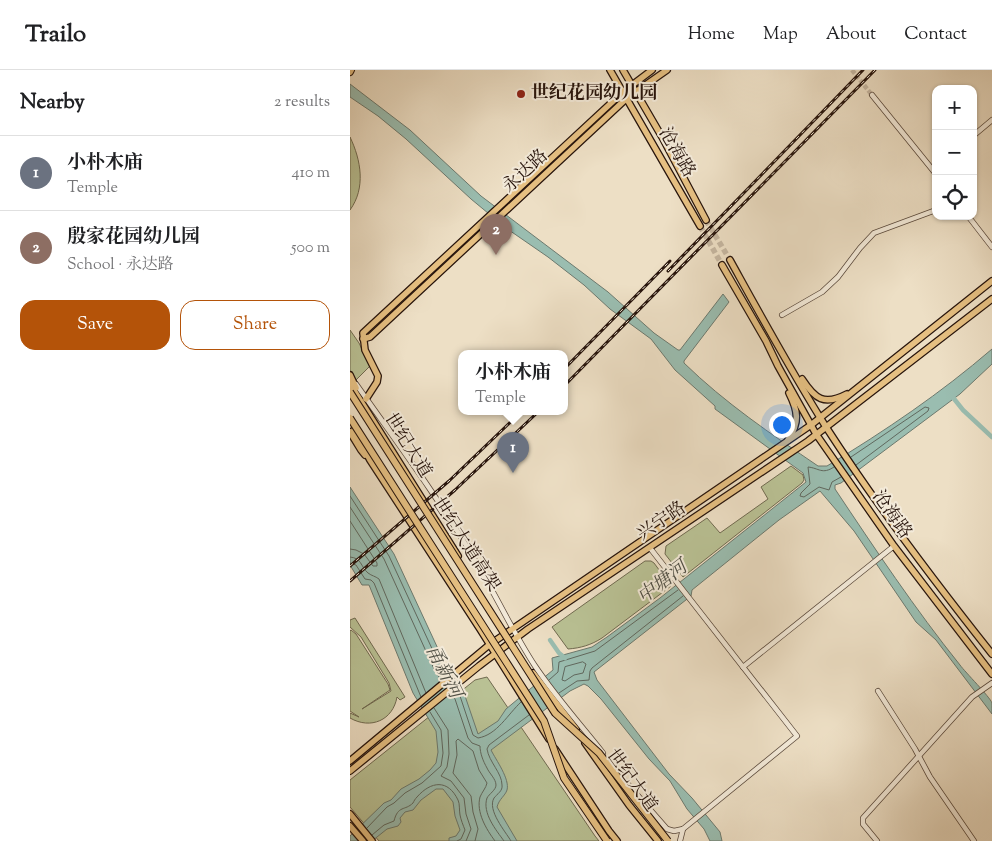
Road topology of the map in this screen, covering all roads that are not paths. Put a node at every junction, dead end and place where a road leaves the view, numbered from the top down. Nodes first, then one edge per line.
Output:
1 (610, 70) edge
2 (623, 70) edge
3 (652, 70) edge
4 (667, 70) edge
5 (632, 84) junction
6 (623, 92) junction
7 (636, 92) junction
8 (872, 95) tunnel mouth
9 (627, 98) junction
10 (992, 120) edge
11 (977, 133) edge
12 (932, 167) edge
13 (932, 211) edge
14 (706, 220) tunnel mouth
15 (971, 220) edge
16 (700, 226) tunnel mouth
17 (992, 248) edge
18 (730, 260) tunnel mouth
19 (722, 265) tunnel mouth
20 (992, 281) edge
21 (992, 299) edge
22 (782, 315) dead end
23 (363, 339) junction
24 (786, 358) junction
25 (778, 366) junction
26 (351, 380) edge
27 (857, 388) junction
28 (350, 392) edge
29 (364, 401) junction
30 (820, 418) junction
31 (350, 420) edge
32 (811, 426) junction
33 (826, 427) junction
34 (350, 432) edge
35 (816, 434) junction
36 (787, 442) junction
37 (370, 460) junction
38 (894, 546) junction
39 (650, 548) junction
40 (510, 631) junction
41 (515, 640) junction
42 (489, 645) junction
43 (495, 654) junction
44 (992, 654) edge
45 (743, 667) junction
46 (992, 674) edge
47 (992, 683) edge
48 (878, 691) dead end
49 (543, 724) junction
50 (918, 758) junction
51 (350, 761) edge
52 (350, 771) edge
53 (350, 814) edge
54 (351, 827) edge
55 (683, 829) junction
56 (363, 841) edge
57 (372, 841) edge
58 (607, 841) edge
59 (617, 841) edge
60 (658, 841) edge
61 (668, 841) edge
62 (680, 841) edge
63 (877, 841) edge
64 (974, 841) edge

1 - 6 main road, 沧海路
2 - 5 main road, 沧海路
3 - 5 main road, 永达路
4 - 7 main road, 永达路
5 - 6 main road, 永达路
5 - 7 main road, 沧海路
6 - 9 main road, 沧海路
6 - 23 main road, 永达路
7 - 9 main road, 永达路
7 - 14 main road, 沧海路
8 - 12 street
9 - 16 main road, 沧海路
9 - 23 main road, 永达路
10 - 11 street
13 - 22 street
15 - 17 street
18 - 24 main road, 沧海路
19 - 25 main road, 沧海路
20 - 27 main road, 兴宁路
21 - 33 main road, 兴宁路
23 - 29 main road
24 - 27 main road, 沧海路
24 - 30 main road, 沧海路
25 - 32 main road, 沧海路
25 - 36 main road, 沧海路
26 - 29 main road, 世纪大道
27 - 30 main road, 兴宁路
28 - 61 highway, 世纪大道高架, bridge
29 - 40 main road, 世纪大道
29 - 40 street
30 - 32 main road, 兴宁路
30 - 33 main road, 沧海路
31 - 37 main road, 世纪大道
31 - 49 highway, 世纪大道高架, bridge
32 - 35 main road, 沧海路
32 - 36 main road, 兴宁路
33 - 35 main road, 兴宁路
33 - 44 main road, 沧海路
34 - 37 main road
35 - 38 main road, 沧海路
35 - 39 main road, 兴宁路
36 - 40 main road, 兴宁路
37 - 42 main road, 世纪大道
38 - 45 street
38 - 46 main road, 沧海路
39 - 41 main road, 兴宁路
39 - 45 street
40 - 41 main road, 世纪大道
40 - 42 main road, 兴宁路
41 - 43 main road, 兴宁路
41 - 55 street
41 - 60 main road, 世纪大道
42 - 43 main road, 世纪大道
42 - 51 main road, 兴宁路
43 - 49 main road, 世纪大道
43 - 52 main road, 兴宁路
45 - 55 street
47 - 50 street
48 - 50 street
49 - 58 highway, 世纪大道高架, bridge
49 - 59 main road
50 - 63 street
50 - 64 street
53 - 57 main road
54 - 56 main road
55 - 62 street

